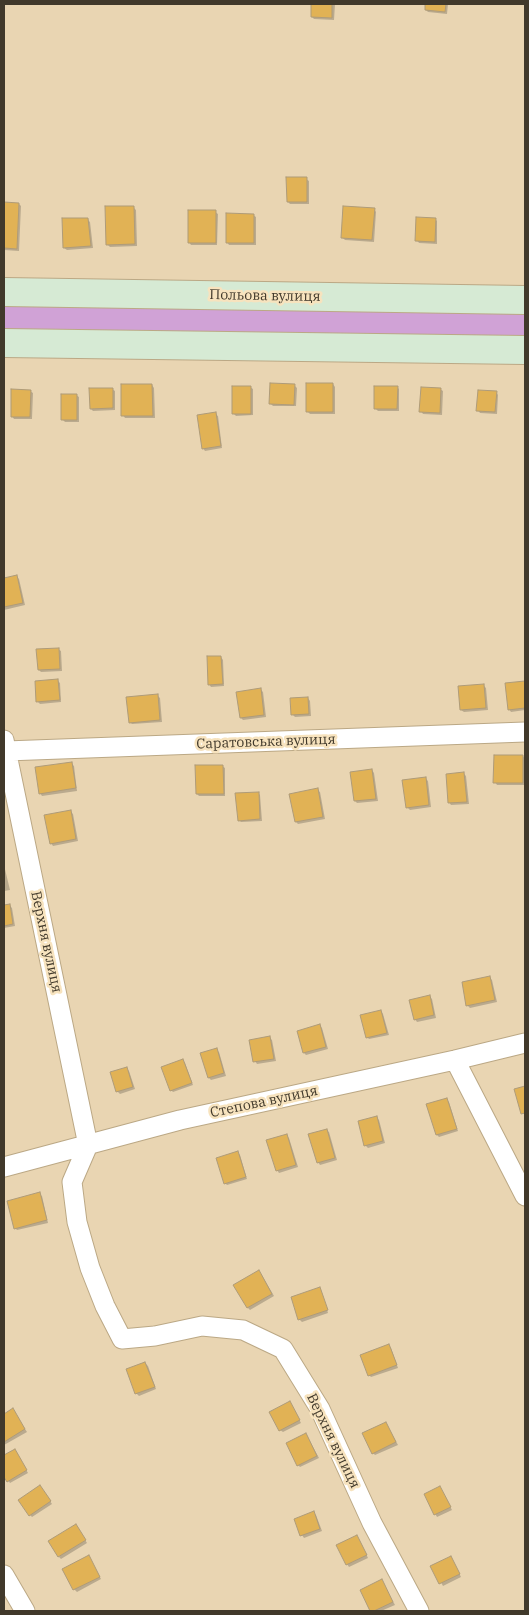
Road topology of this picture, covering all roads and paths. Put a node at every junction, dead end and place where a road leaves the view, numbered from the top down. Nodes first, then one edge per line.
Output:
1 (4, 292) edge
2 (525, 300) edge
3 (4, 343) edge
4 (525, 350) edge
5 (525, 732) edge
6 (5, 746) edge
7 (525, 1043) edge
8 (455, 1060) junction
9 (88, 1145) junction
10 (4, 1167) edge
11 (525, 1196) edge
12 (4, 1575) edge
13 (25, 1611) edge
14 (420, 1611) edge

1 - 2 main road, Польова вулиця
3 - 4 main road
5 - 6 street, Саратовська вулиця
6 - 9 street, Верхня вулиця
7 - 8 street, Степова вулиця
8 - 9 street, Степова вулиця
8 - 11 street
9 - 10 street, Степова вулиця
9 - 14 street, Верхня вулиця
12 - 13 street

